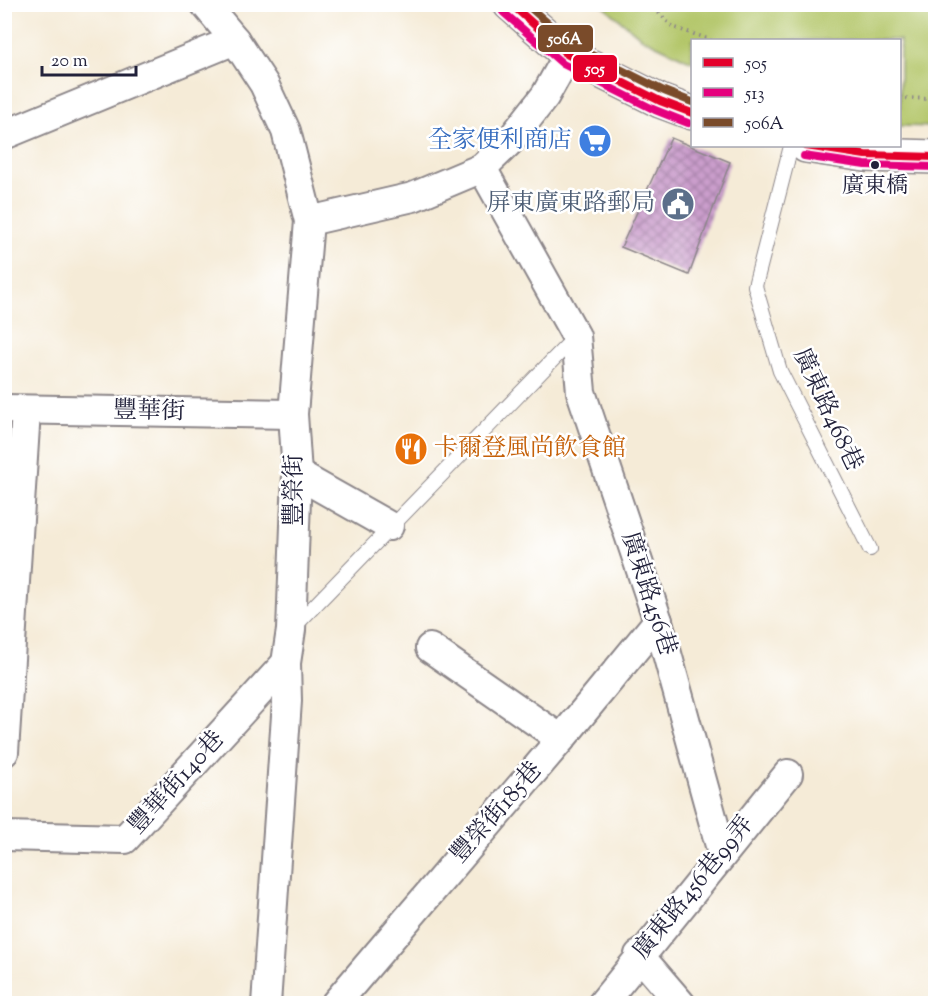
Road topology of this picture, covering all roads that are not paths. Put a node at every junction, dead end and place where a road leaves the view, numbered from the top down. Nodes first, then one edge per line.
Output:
1 (205, 4) edge
2 (510, 4) edge
3 (235, 40) junction
4 (568, 55) junction
5 (691, 112) edge
6 (4, 135) edge
7 (791, 147) edge
8 (813, 147) edge
9 (936, 157) edge
10 (482, 168) junction
11 (309, 221) junction
12 (576, 336) junction
13 (15, 410) edge
14 (293, 414) junction
15 (297, 474) junction
16 (13, 485) edge
17 (389, 526) junction
18 (870, 549) dead end
19 (658, 621) junction
20 (291, 630) junction
21 (430, 648) dead end
22 (286, 663) junction
23 (561, 739) junction
24 (4, 752) edge
25 (788, 774) dead end
26 (4, 836) edge
27 (722, 853) junction
28 (639, 955) junction
29 (266, 1004) edge
30 (334, 1004) edge
31 (602, 1004) edge
32 (681, 1004) edge

1 - 3 street, 豐榮街
2 - 4 street
3 - 6 street
3 - 11 street, 豐榮街
4 - 5 street
4 - 10 street
7 - 18 lane, 廣東路468巷
8 - 9 street
10 - 11 street
10 - 12 street, 廣東路456巷
11 - 14 street, 豐榮街
12 - 17 lane
12 - 19 street, 廣東路456巷
13 - 14 street, 豐華街
13 - 16 street
14 - 15 street, 豐榮街
15 - 17 street
15 - 20 street, 豐榮街
16 - 24 street
17 - 20 lane
19 - 23 street, 豐榮街185巷
19 - 27 street, 廣東路456巷
20 - 22 street, 豐榮街
21 - 23 street
22 - 26 street, 豐華街140巷
22 - 29 street, 豐榮街
23 - 30 street, 豐榮街185巷
25 - 27 street, 廣東路456巷99弄
27 - 28 street, 廣東路456巷99弄
28 - 31 street, 廣東路456巷99弄
28 - 32 street

